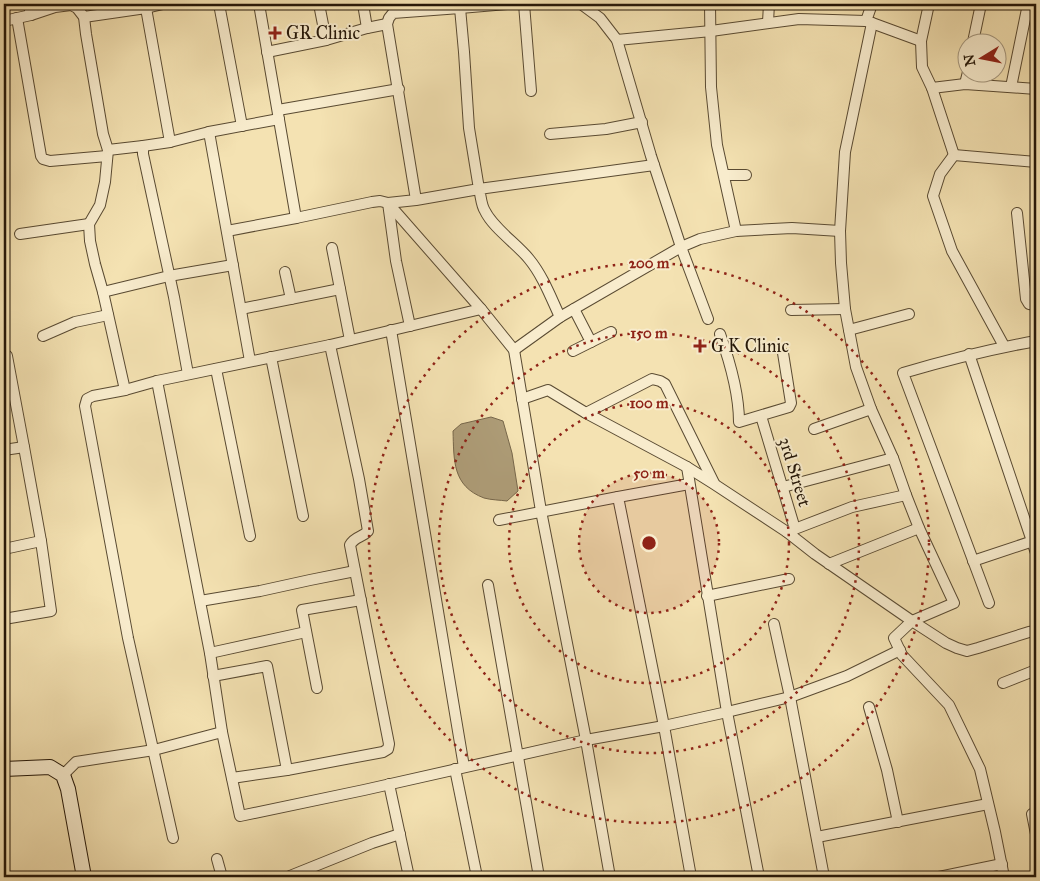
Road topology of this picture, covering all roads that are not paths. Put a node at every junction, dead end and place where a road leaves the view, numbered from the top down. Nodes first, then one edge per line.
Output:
1 (163, 4) edge
2 (220, 4) edge
3 (259, 4) edge
4 (319, 4) edge
5 (363, 4) edge
6 (507, 4) edge
7 (524, 4) edge
8 (580, 4) edge
9 (710, 4) edge
10 (769, 4) edge
11 (872, 4) edge
12 (930, 4) edge
13 (981, 4) edge
14 (1028, 4) edge
15 (146, 8) junction
16 (460, 8) junction
17 (30, 9) edge
18 (84, 17) junction
19 (17, 18) junction
20 (4, 21) edge
21 (768, 22) junction
22 (869, 22) junction
23 (387, 24) junction
24 (367, 28) junction
25 (711, 32) junction
26 (975, 32) edge
27 (326, 40) junction
28 (617, 40) junction
29 (921, 41) junction
30 (267, 52) junction
31 (965, 84) joint
32 (1011, 87) junction
33 (932, 88) junction
34 (399, 89) junction
35 (1036, 89) edge
36 (531, 91) dead end
37 (278, 114) junction
38 (642, 122) junction
39 (242, 126) junction
40 (209, 132) junction
41 (550, 134) dead end
42 (170, 142) junction
43 (144, 146) junction
44 (108, 153) junction
45 (954, 155) junction
46 (1036, 162) edge
47 (654, 164) junction
48 (724, 175) junction
49 (746, 175) dead end
50 (479, 189) junction
51 (416, 200) junction
52 (388, 203) junction
53 (1017, 212) dead end
54 (296, 218) junction
55 (89, 224) junction
56 (227, 231) junction
57 (736, 231) junction
58 (840, 231) junction
59 (20, 234) dead end
60 (681, 247) junction
61 (332, 248) dead end
62 (233, 265) junction
63 (285, 272) dead end
64 (169, 276) junction
65 (340, 289) junction
66 (103, 292) junction
67 (291, 298) junction
68 (1036, 305) edge
69 (241, 308) junction
70 (845, 308) junction
71 (481, 309) junction
72 (574, 309) junction
73 (791, 310) dead end
74 (909, 314) dead end
75 (108, 315) junction
76 (560, 317) junction
77 (708, 318) dead end
78 (410, 326) junction
79 (391, 330) junction
80 (849, 330) junction
81 (610, 332) dead end
82 (720, 334) dead end
83 (43, 336) dead end
84 (350, 340) junction
85 (1036, 341) edge
86 (590, 342) junction
87 (330, 345) junction
88 (1004, 346) junction
89 (514, 350) junction
90 (573, 351) dead end
91 (783, 353) dead end
92 (970, 354) junction
93 (4, 356) edge
94 (271, 357) junction
95 (250, 362) junction
96 (216, 369) junction
97 (188, 374) junction
98 (157, 380) junction
99 (125, 390) junction
100 (522, 399) junction
101 (871, 409) junction
102 (586, 413) junction
103 (761, 416) junction
104 (814, 429) dead end
105 (24, 447) junction
106 (4, 450) edge
107 (893, 458) junction
108 (686, 467) junction
109 (689, 484) junction
110 (714, 484) junction
111 (783, 487) junction
112 (906, 495) junction
113 (618, 497) junction
114 (541, 511) junction
115 (303, 516) dead end
116 (499, 520) dead end
117 (920, 528) junction
118 (791, 530) junction
119 (250, 536) dead end
120 (1034, 541) edge
121 (41, 542) junction
122 (4, 549) edge
123 (1036, 553) edge
124 (973, 561) junction
125 (829, 564) junction
126 (355, 571) junction
127 (789, 579) dead end
128 (488, 585) dead end
129 (707, 596) junction
130 (361, 600) junction
131 (200, 601) junction
132 (989, 604) dead end
133 (4, 619) edge
134 (912, 621) junction
135 (774, 624) dead end
136 (306, 632) junction
137 (1036, 632) edge
138 (900, 650) junction
139 (210, 653) junction
140 (1036, 670) edge
141 (214, 676) junction
142 (1002, 682) dead end
143 (317, 688) dead end
144 (790, 697) junction
145 (869, 707) dead end
146 (727, 712) junction
147 (664, 726) junction
148 (222, 732) junction
149 (586, 740) junction
150 (154, 750) junction
151 (517, 755) junction
152 (460, 768) junction
153 (4, 769) edge
154 (288, 770) junction
155 (63, 775) junction
156 (232, 778) junction
157 (389, 784) junction
158 (988, 804) junction
159 (1032, 814) dead end
160 (898, 822) junction
161 (400, 834) junction
162 (1036, 834) edge
163 (817, 837) junction
164 (173, 838) dead end
165 (217, 859) dead end
166 (1002, 864) junction
167 (84, 877) edge
168 (222, 877) edge
169 (290, 877) edge
170 (410, 877) edge
171 (477, 877) edge
172 (539, 877) edge
173 (610, 877) edge
174 (691, 877) edge
175 (760, 877) edge
176 (824, 877) edge
177 (940, 877) edge
178 (1004, 877) edge

1 - 15 street
2 - 39 street
3 - 30 street
4 - 27 street
5 - 24 street
6 - 16 street
7 - 36 street
8 - 28 street
9 - 25 street
10 - 21 street
11 - 22 street
12 - 29 street
13 - 26 street
14 - 32 street
15 - 18 street
15 - 42 street
16 - 23 street
16 - 50 street
17 - 18 street
17 - 19 street
18 - 44 street
19 - 20 street
19 - 44 street
21 - 22 street
21 - 25 street
22 - 29 street
22 - 58 street
23 - 24 street
23 - 34 street
24 - 27 street
25 - 28 street
25 - 48 street
27 - 30 street
28 - 38 street
29 - 33 street
30 - 37 street
31 - 32 street
31 - 33 street
32 - 35 street
33 - 45 street
34 - 37 street
34 - 51 street
37 - 39 street
37 - 54 street
38 - 41 street
38 - 47 street
39 - 40 street
40 - 42 street
40 - 56 street
42 - 43 street
43 - 44 street
43 - 64 street
44 - 55 street
45 - 46 street
45 - 88 street
47 - 50 street
47 - 60 street
48 - 49 street
48 - 57 street
50 - 51 street
50 - 76 street
51 - 52 street
52 - 54 street
52 - 71 street
52 - 78 street
53 - 68 street
54 - 56 street
55 - 59 street
55 - 66 street
56 - 62 street
57 - 58 street
57 - 60 street
58 - 70 street
60 - 72 street
60 - 77 street
61 - 65 street
62 - 64 street
62 - 69 street
63 - 67 street
64 - 66 street
64 - 97 street
65 - 67 street
65 - 84 street
66 - 75 street
67 - 69 street
69 - 95 street
70 - 73 street
70 - 80 street
71 - 78 street
71 - 89 street
72 - 76 street
72 - 86 street
74 - 80 street
75 - 83 street
75 - 99 street
76 - 89 street
78 - 79 street
79 - 84 street
79 - 152 street
80 - 101 street
81 - 86 street
82 - 103 street
84 - 87 street
85 - 88 street
86 - 90 street
87 - 94 street
87 - 126 street
88 - 92 street
89 - 100 street
91 - 103 street
92 - 120 street
92 - 124 street
93 - 105 street
94 - 95 street
94 - 115 street
95 - 96 street
96 - 97 street
96 - 119 street
97 - 98 street
98 - 99 street
98 - 131 street
99 - 150 street
100 - 102 street
100 - 114 street
101 - 104 street
101 - 107 street
102 - 108 street
102 - 110 street
103 - 111 street, 3rd Street
105 - 106 street
105 - 121 street
107 - 111 street
107 - 112 street
108 - 109 street
108 - 110 street
109 - 113 street
109 - 129 street
110 - 118 street
111 - 118 street, 3rd Street
112 - 117 street
112 - 118 street
113 - 114 street
113 - 147 street
114 - 116 street
114 - 149 street
117 - 125 street
117 - 134 street
118 - 125 street
120 - 123 street
120 - 124 street
121 - 122 street
121 - 133 street
124 - 132 street
125 - 134 street
126 - 130 street
126 - 131 street
127 - 129 street
128 - 151 street
129 - 146 street
130 - 136 street
130 - 154 street
131 - 139 street
134 - 137 street
134 - 138 street
135 - 144 street
136 - 139 street
136 - 143 street
138 - 144 street
138 - 158 street
139 - 141 street
140 - 142 street
141 - 148 street
141 - 154 street
144 - 146 street
144 - 163 street
145 - 160 street
146 - 147 street
146 - 175 street
147 - 149 street
147 - 174 street
148 - 150 street
148 - 156 street
149 - 151 street
149 - 173 street
150 - 155 street
150 - 164 street
151 - 152 street
151 - 172 street
152 - 157 street
152 - 171 street
153 - 155 main road
154 - 156 street
155 - 167 main road
156 - 157 street
157 - 161 street
158 - 160 street
158 - 166 street
159 - 162 street
160 - 163 street
161 - 169 street
161 - 170 street
163 - 176 street
165 - 168 street
166 - 177 street
166 - 178 street

